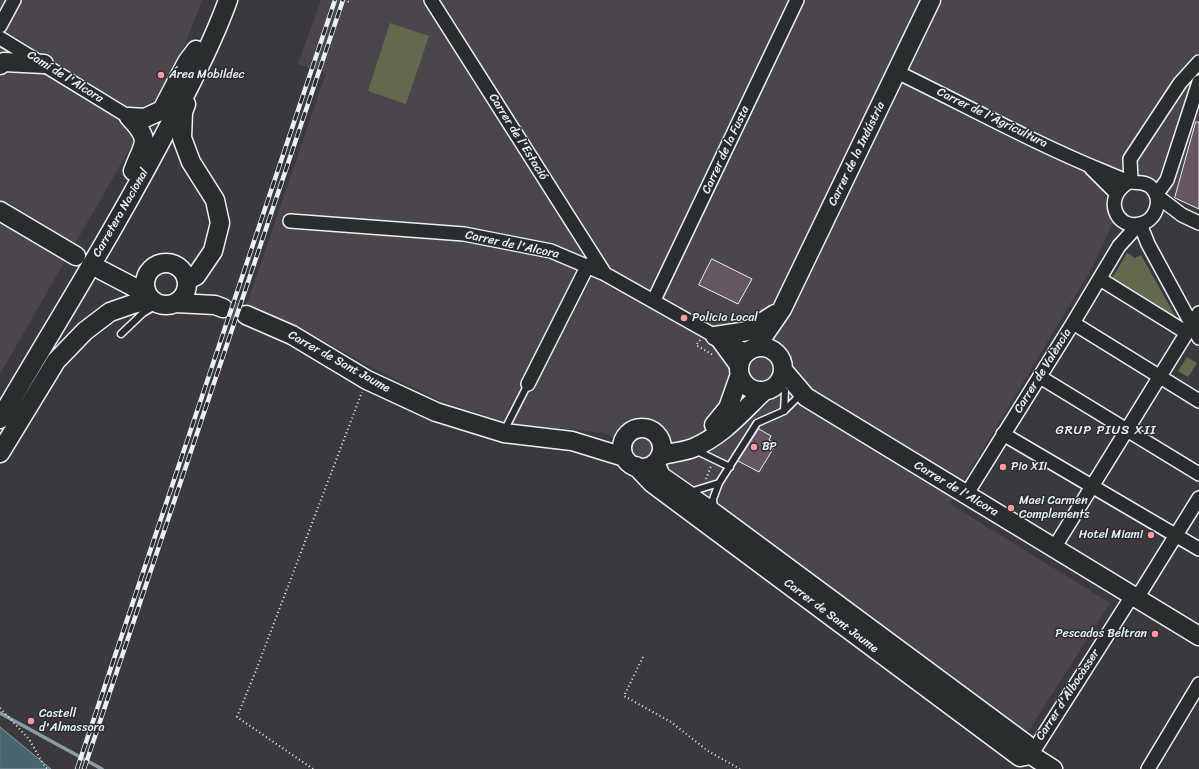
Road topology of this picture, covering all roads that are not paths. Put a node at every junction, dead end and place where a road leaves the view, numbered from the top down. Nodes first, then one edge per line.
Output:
1 (14, 0) edge
2 (216, 0) edge
3 (228, 0) edge
4 (431, 0) edge
5 (797, 0) edge
6 (931, 0) edge
7 (0, 26) edge
8 (0, 38) edge
9 (202, 48) junction
10 (1199, 62) edge
11 (44, 64) junction
12 (0, 65) edge
13 (897, 72) junction
14 (1199, 82) edge
15 (129, 117) junction
16 (1087, 164) junction
17 (1130, 181) junction
18 (128, 184) junction
19 (1116, 193) junction
20 (1156, 195) junction
21 (0, 211) edge
22 (1156, 212) junction
23 (1182, 215) junction
24 (1119, 218) junction
25 (290, 221) dead end
26 (1199, 223) edge
27 (1140, 224) junction
28 (1119, 246) junction
29 (76, 256) dead end
30 (588, 266) junction
31 (101, 270) dead end
32 (148, 272) junction
33 (605, 274) junction
34 (118, 279) junction
35 (1100, 279) junction
36 (187, 282) junction
37 (158, 300) junction
38 (654, 300) junction
39 (782, 309) junction
40 (1199, 313) edge
41 (246, 315) tunnel mouth
42 (1073, 323) junction
43 (1189, 329) junction
44 (121, 334) dead end
45 (715, 336) junction
46 (1199, 338) edge
47 (752, 349) junction
48 (780, 362) junction
49 (739, 372) junction
50 (1160, 376) junction
51 (1040, 377) junction
52 (528, 384) joint
53 (785, 393) junction
54 (0, 400) edge
55 (1199, 401) edge
56 (784, 411) junction
57 (750, 412) junction
58 (0, 419) edge
59 (758, 423) junction
60 (1127, 430) junction
61 (504, 433) junction
62 (657, 434) junction
63 (1003, 434) junction
64 (625, 437) junction
65 (572, 442) junction
66 (692, 449) junction
67 (0, 453) edge
68 (657, 459) junction
69 (630, 462) junction
70 (730, 467) junction
71 (1199, 474) edge
72 (719, 483) junction
73 (1092, 486) junction
74 (686, 493) junction
75 (966, 495) junction
76 (1199, 498) edge
77 (714, 512) junction
78 (1175, 536) junction
79 (1054, 548) junction
80 (1199, 549) edge
81 (1134, 597) junction
82 (1199, 636) edge
83 (1199, 684) edge
84 (1030, 755) junction
85 (1053, 769) edge
86 (1148, 769) edge

1 - 7 street
2 - 9 street, Carretera Nacional
3 - 9 street, Carretera Nacional
4 - 33 street, Carrer de l'Estació
5 - 38 street, Carrer de la Fusta
6 - 13 street, Carrer de la Indústria
8 - 11 street, Camí de l'Alcora
9 - 15 street
9 - 18 street, Carretera Nacional
9 - 36 street
9 - 58 street, Carretera Nacional
10 - 17 street
11 - 12 street
11 - 15 street, Camí de l'Alcora
13 - 16 street, Carrer de l'Agricultura
13 - 39 street, Carrer de la Indústria
14 - 20 street
15 - 18 street
16 - 17 street, Carrer de l'Agricultura
16 - 19 street, Carrer de l'Agricultura
17 - 19 street
17 - 20 street
18 - 54 street, Carretera Nacional
19 - 24 street
20 - 22 street
20 - 23 street
21 - 29 street
22 - 23 street
22 - 27 street
23 - 26 street
24 - 27 street
24 - 28 street, Carrer de València
25 - 30 street, Carrer de l'Alcora
27 - 28 street, Carrer de València
27 - 43 street
28 - 35 street, Carrer de València
30 - 33 street, Carrer de l'Alcora
30 - 52 street
31 - 34 street
32 - 34 street
32 - 36 street
32 - 37 street
33 - 38 street, Carrer de l'Alcora
34 - 37 street
35 - 42 street, Carrer de València
35 - 43 street
36 - 37 street
36 - 37 street
37 - 44 lane
37 - 67 street
38 - 45 street, Carrer de l'Alcora
39 - 45 street
39 - 47 street, Carrer de la Indústria
39 - 48 street, Carrer de la Indústria
40 - 43 street
41 - 61 street, Carrer de Sant Jaume
42 - 50 street
42 - 51 street, Carrer de València
43 - 46 street
43 - 50 street
45 - 47 street, Carrer de l'Alcora
45 - 49 street, Carrer de l'Alcora
47 - 48 street
47 - 49 street, Carrer de la Indústria
48 - 53 street, Carrer de l'Alcora
48 - 53 street
49 - 53 street
49 - 62 street
50 - 55 street
50 - 60 street
51 - 60 street
51 - 63 street, Carrer de València
52 - 61 lane
53 - 56 lane
53 - 56 lane
53 - 57 street
53 - 75 street, Carrer de l'Alcora
56 - 59 lane
57 - 59 lane
57 - 66 street
59 - 70 lane
60 - 71 street
60 - 73 street
61 - 65 street, Carrer de Sant Jaume
62 - 64 street
62 - 68 street
63 - 73 street
63 - 75 street, Carrer de València
64 - 65 street, Carrer de Sant Jaume
64 - 69 street
65 - 69 street, Carrer de Sant Jaume
66 - 68 street
66 - 70 lane
68 - 69 street
68 - 74 street, Carrer de Sant Jaume
69 - 84 street, Carrer de Sant Jaume
70 - 72 lane
72 - 74 lane
72 - 77 lane
73 - 78 street
73 - 79 street
74 - 77 street, Carrer de Sant Jaume
75 - 79 street, Carrer de l'Alcora
76 - 78 street, Carrer d'Albocàsser
77 - 84 street, Carrer de Sant Jaume
78 - 80 street
78 - 81 street, Carrer d'Albocàsser
79 - 81 street, Carrer de l'Alcora
81 - 82 street, Carrer de l'Alcora
81 - 84 street, Carrer d'Albocàsser
83 - 86 street
84 - 85 street, Carrer de Sant Jaume

